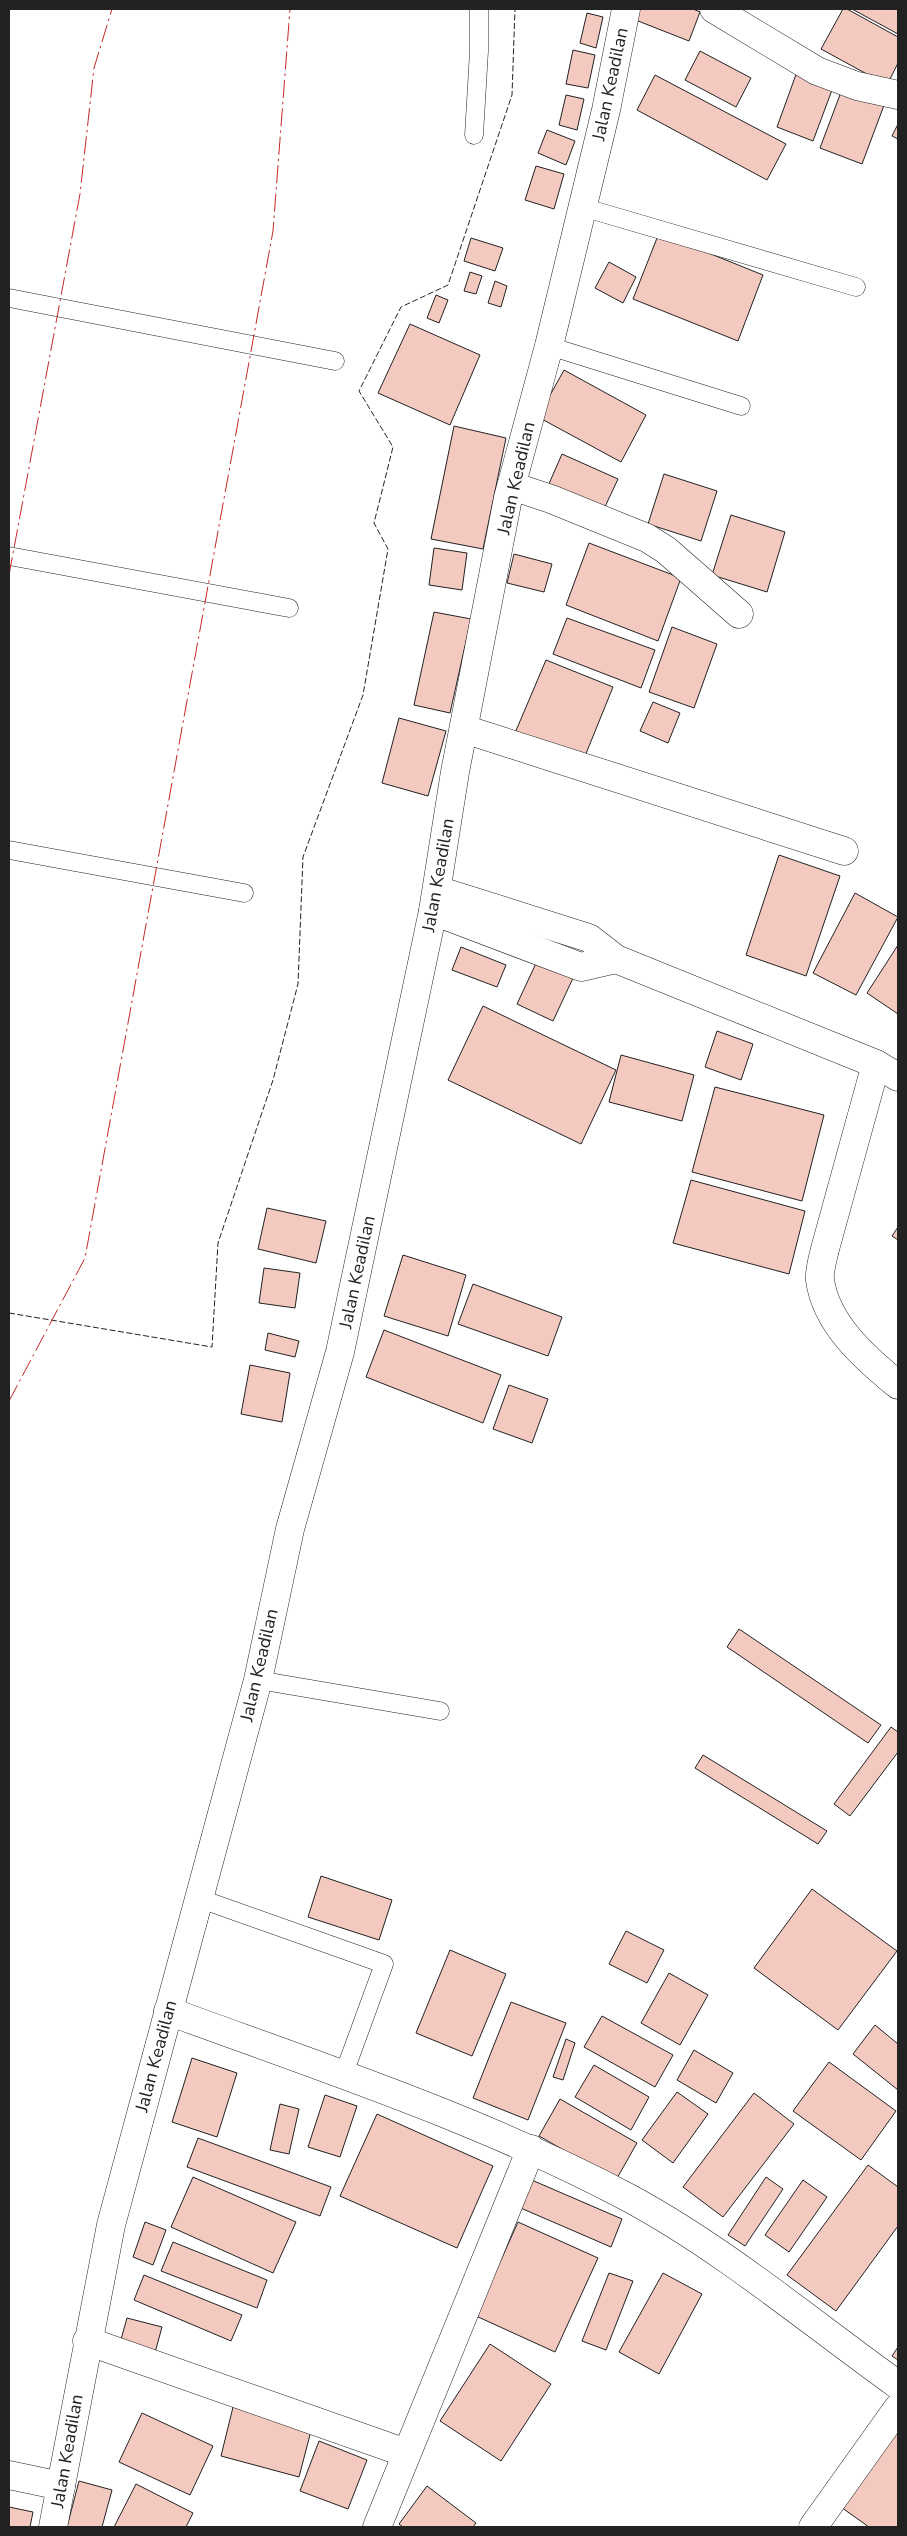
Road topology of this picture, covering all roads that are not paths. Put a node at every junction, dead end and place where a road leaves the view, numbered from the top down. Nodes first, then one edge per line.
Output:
1 (479, 9) edge
2 (626, 9) edge
3 (714, 9) edge
4 (898, 95) edge
5 (474, 135) dead end
6 (582, 207) junction
7 (856, 287) dead end
8 (9, 298) edge
9 (549, 346) junction
10 (335, 361) dead end
11 (741, 406) dead end
12 (512, 486) junction
13 (9, 556) edge
14 (289, 608) dead end
15 (739, 614) dead end
16 (464, 730) junction
17 (9, 850) edge
18 (844, 851) dead end
19 (244, 893) dead end
20 (435, 901) junction
21 (887, 1071) edge
22 (898, 1385) edge
23 (258, 1680) junction
24 (440, 1712) dead end
25 (198, 1898) junction
26 (168, 2011) junction
27 (344, 2076) junction
28 (531, 2149) junction
29 (88, 2341) junction
30 (898, 2385) edge
31 (898, 2408) edge
32 (406, 2453) junction
33 (10, 2475) edge
34 (61, 2486) junction
35 (53, 2527) edge
36 (377, 2527) edge
37 (813, 2527) edge

1 - 5 lane
2 - 6 street, Jalan Keadilan
3 - 4 street
6 - 7 lane
6 - 9 street, Jalan Keadilan
8 - 10 lane
9 - 11 lane
9 - 12 street, Jalan Keadilan
12 - 15 street
12 - 16 street, Jalan Keadilan
13 - 14 lane
16 - 18 street
16 - 20 street, Jalan Keadilan
17 - 19 lane
20 - 21 street
20 - 23 street, Jalan Keadilan
21 - 22 street
23 - 24 lane
23 - 25 street, Jalan Keadilan
25 - 26 street, Jalan Keadilan
25 - 27 lane
26 - 27 street
26 - 29 street, Jalan Keadilan
27 - 28 street
28 - 30 street
28 - 32 street
29 - 32 street
29 - 34 street, Jalan Keadilan
31 - 37 street
32 - 36 street
33 - 34 street
34 - 35 street, Jalan Keadilan

